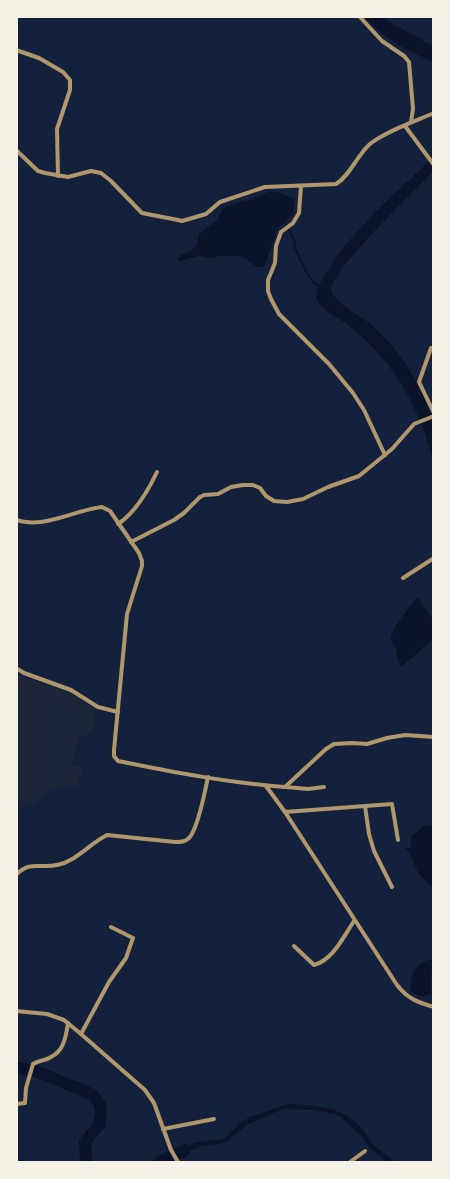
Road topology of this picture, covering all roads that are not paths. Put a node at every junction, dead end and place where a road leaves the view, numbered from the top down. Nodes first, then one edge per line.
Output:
1 (359, 16) edge
2 (16, 50) edge
3 (434, 113) edge
4 (411, 123) junction
5 (405, 126) junction
6 (16, 150) edge
7 (434, 165) edge
8 (58, 176) junction
9 (301, 186) junction
10 (431, 348) dead end
11 (433, 415) edge
12 (385, 455) junction
13 (157, 472) dead end
14 (16, 520) edge
15 (118, 524) junction
16 (131, 542) junction
17 (434, 558) edge
18 (403, 578) dead end
19 (16, 668) edge
20 (117, 712) junction
21 (434, 737) edge
22 (208, 777) junction
23 (266, 785) junction
24 (285, 787) junction
25 (324, 787) dead end
26 (366, 806) junction
27 (285, 812) junction
28 (398, 840) dead end
29 (16, 875) edge
30 (392, 887) dead end
31 (354, 921) junction
32 (111, 927) dead end
33 (294, 946) dead end
34 (434, 1007) edge
35 (16, 1011) edge
36 (68, 1023) junction
37 (81, 1034) junction
38 (16, 1104) edge
39 (214, 1119) dead end
40 (164, 1129) junction
41 (365, 1150) dead end
42 (176, 1161) edge
43 (350, 1162) edge

1 - 4 street
2 - 8 street
3 - 4 street
4 - 5 street
5 - 7 street
5 - 9 street
6 - 8 street
8 - 9 street
9 - 12 street
10 - 11 street
11 - 12 street
12 - 16 street
13 - 15 street
14 - 15 street
15 - 16 street
16 - 20 street
17 - 18 street
19 - 20 street
20 - 22 street
21 - 24 street
22 - 23 street
22 - 29 street
23 - 24 street
23 - 27 street
24 - 25 street
26 - 27 street
26 - 28 street
26 - 30 street
27 - 31 street
31 - 33 street
31 - 34 street
32 - 37 street
35 - 36 street
36 - 37 street
36 - 38 street
37 - 40 street
39 - 40 street
40 - 42 street
41 - 43 street

